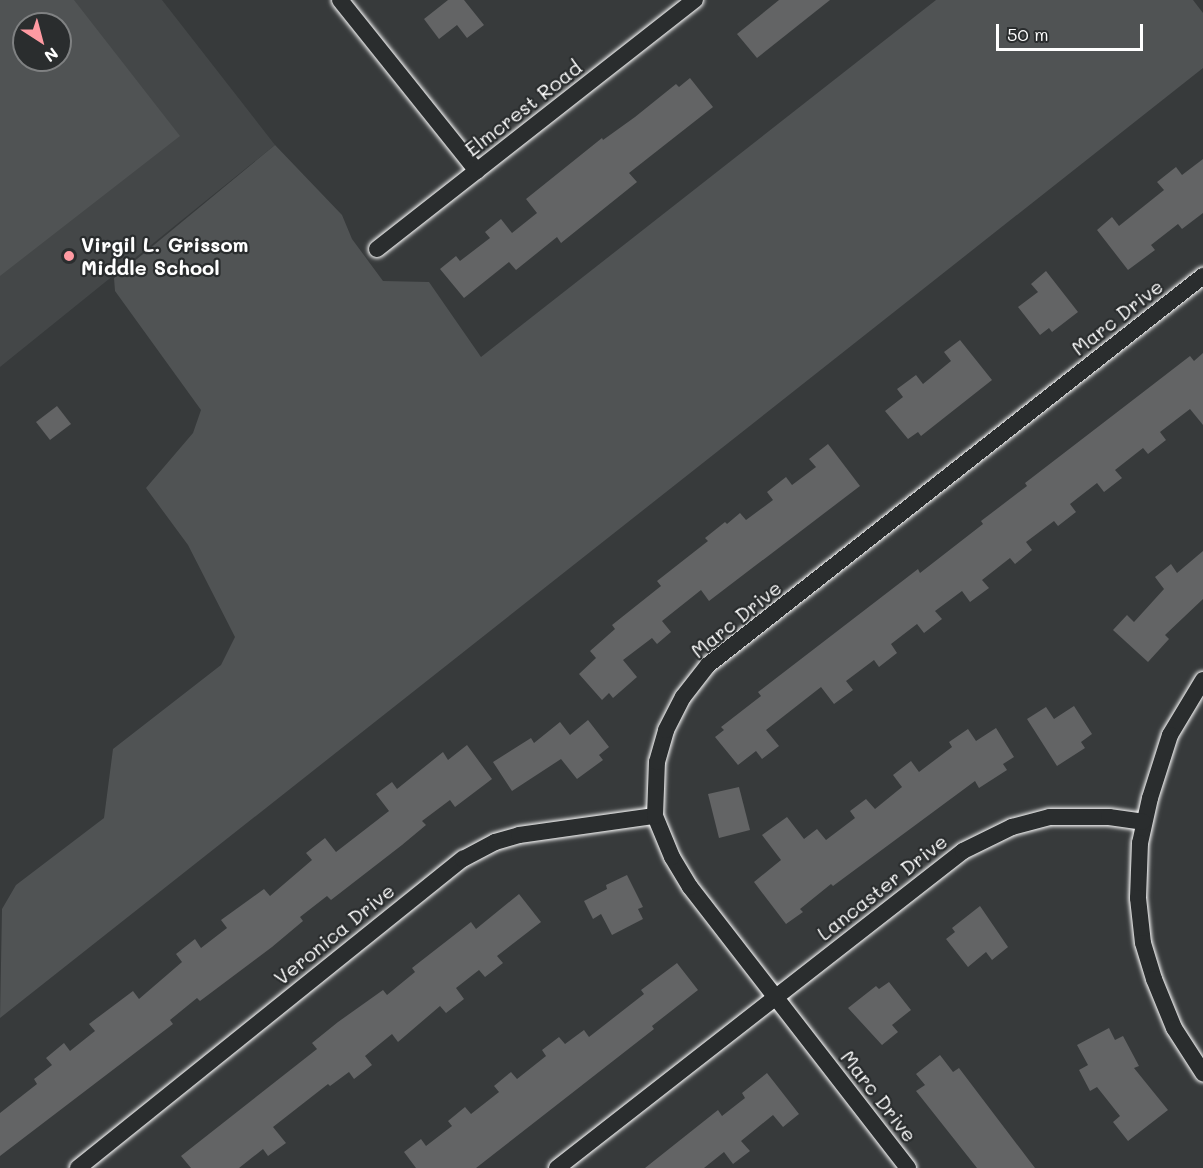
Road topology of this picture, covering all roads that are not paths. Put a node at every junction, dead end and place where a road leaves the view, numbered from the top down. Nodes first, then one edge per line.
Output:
1 (340, 0) edge
2 (691, 1) edge
3 (477, 171) junction
4 (377, 249) dead end
5 (1203, 276) edge
6 (1203, 680) edge
7 (655, 816) junction
8 (1143, 822) junction
9 (776, 997) junction
10 (1203, 1073) edge
11 (78, 1168) edge
12 (557, 1168) edge
13 (908, 1168) edge

1 - 3 street
2 - 3 street, Elmcrest Road
3 - 4 street, Elmcrest Road
5 - 7 street, Marc Drive
6 - 8 street
7 - 9 street, Marc Drive
7 - 11 street, Veronica Drive
8 - 9 street, Lancaster Drive
8 - 10 street
9 - 12 street, Lancaster Drive
9 - 13 street, Marc Drive

